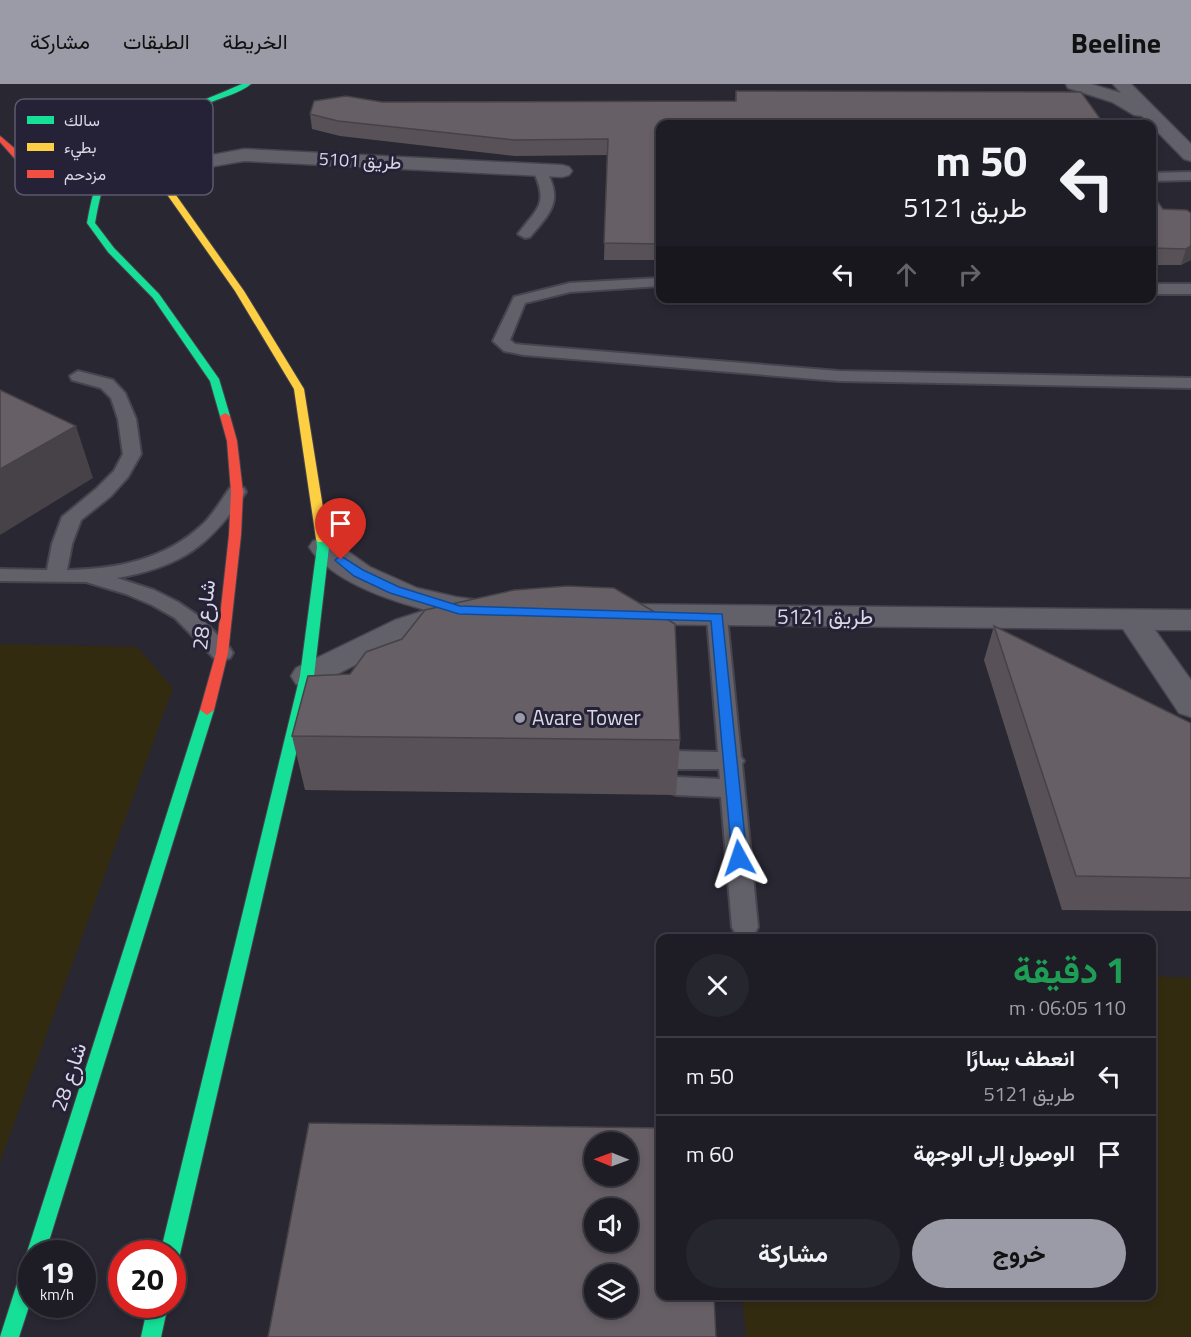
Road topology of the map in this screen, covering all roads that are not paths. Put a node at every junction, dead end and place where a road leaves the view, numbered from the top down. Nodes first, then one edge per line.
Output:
1 (248, 84) edge
2 (1074, 84) edge
3 (1121, 84) edge
4 (266, 85) edge
5 (213, 100) edge
6 (213, 111) edge
7 (1158, 120) junction
8 (0, 138) edge
9 (213, 149) edge
10 (15, 154) edge
11 (244, 155) junction
12 (1191, 155) edge
13 (213, 160) edge
14 (539, 170) junction
15 (562, 171) dead end
16 (1191, 176) edge
17 (1156, 177) edge
18 (96, 195) edge
19 (172, 195) edge
20 (525, 234) dead end
21 (656, 282) edge
22 (1156, 289) edge
23 (1191, 289) edge
24 (78, 376) dead end
25 (1191, 383) edge
26 (237, 492) junction
27 (323, 547) junction
28 (0, 575) edge
29 (56, 576) junction
30 (84, 577) junction
31 (459, 610) junction
32 (518, 611) edge
33 (588, 613) edge
34 (717, 617) junction
35 (1132, 619) junction
36 (1191, 620) edge
37 (222, 653) junction
38 (307, 676) junction
39 (1191, 705) edge
40 (674, 760) edge
41 (732, 761) junction
42 (676, 786) edge
43 (734, 788) junction
44 (745, 927) dead end
45 (39, 1240) edge
46 (174, 1240) edge
47 (18, 1309) edge
48 (155, 1318) edge
49 (9, 1337) edge
50 (151, 1337) edge

1 - 5 main road, شارع 28
2 - 7 street
3 - 7 street
4 - 6 main road
7 - 12 street
8 - 10 main road
9 - 11 street
11 - 13 street, طريق 5101
11 - 14 street, طريق 5101
14 - 15 street, طريق 5101
14 - 20 lane
16 - 17 lane
18 - 26 main road, شارع 28
19 - 27 main road
21 - 25 lane
22 - 23 lane
24 - 29 lane
26 - 30 lane
26 - 37 main road, شارع 28
27 - 31 street
27 - 38 main road
28 - 29 lane
29 - 30 lane
30 - 37 lane
31 - 32 street
31 - 38 street
33 - 34 street, طريق 5121
34 - 35 street, طريق 5121
34 - 41 lane
35 - 36 street, طريق 5121
35 - 39 street
37 - 45 main road, شارع 28
38 - 46 main road
40 - 41 lane
41 - 43 lane
42 - 43 lane
43 - 44 lane
47 - 49 main road
48 - 50 main road

